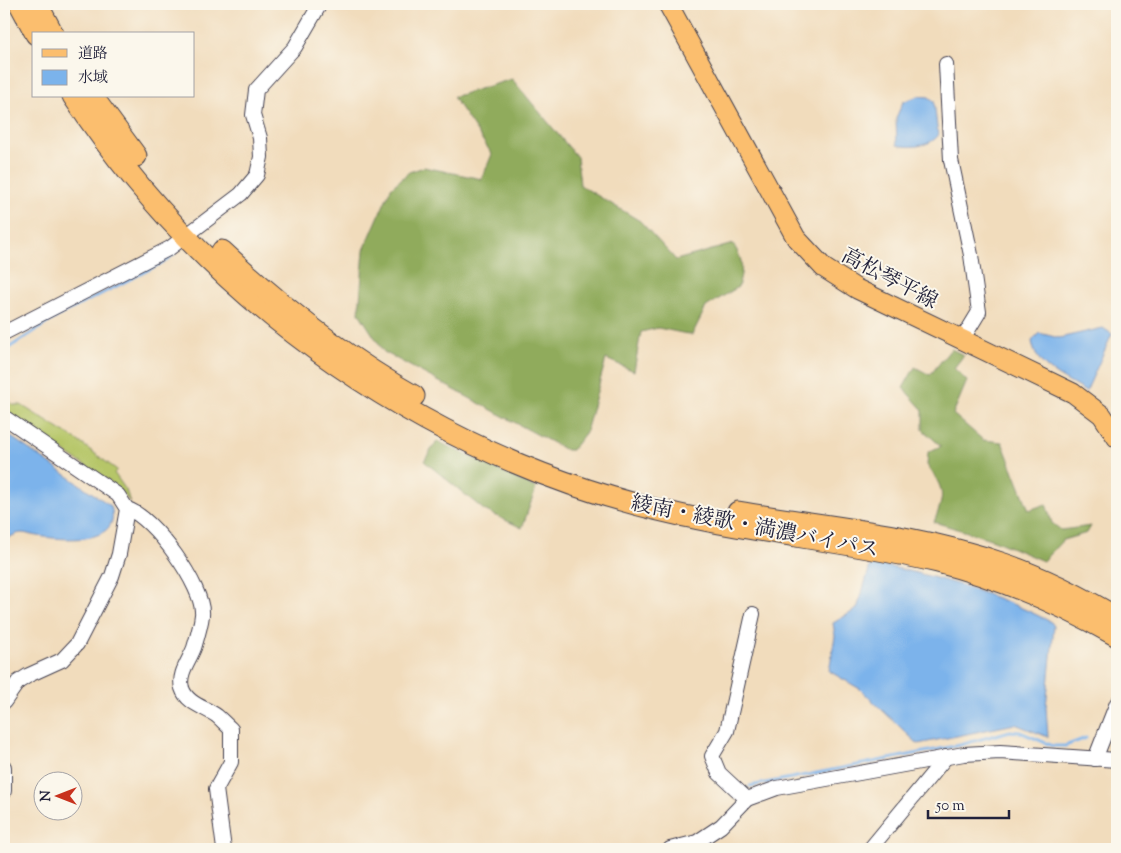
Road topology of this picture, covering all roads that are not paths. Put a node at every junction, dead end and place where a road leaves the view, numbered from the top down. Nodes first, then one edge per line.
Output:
1 (20, 4) edge
2 (37, 4) edge
3 (320, 4) edge
4 (668, 4) edge
5 (35, 32) edge
6 (52, 32) edge
7 (946, 64) dead end
8 (74, 98) edge
9 (93, 98) edge
10 (191, 232) junction
11 (4, 332) edge
12 (962, 340) junction
13 (4, 417) edge
14 (1117, 438) edge
15 (127, 509) junction
16 (753, 614) dead end
17 (1117, 618) edge
18 (1117, 636) edge
19 (4, 702) edge
20 (1117, 703) edge
21 (946, 757) junction
22 (1095, 759) junction
23 (1117, 760) edge
24 (4, 767) edge
25 (4, 791) edge
26 (747, 799) junction
27 (696, 846) edge
28 (224, 849) edge
29 (670, 849) edge
30 (870, 849) edge

1 - 5 highway
2 - 6 highway
3 - 10 street
4 - 12 main road, 高松琴平線
7 - 12 street
8 - 10 highway, 綾南・綾歌・満濃バイパス
9 - 10 highway, 綾南・綾歌・満濃バイパス
10 - 11 street
10 - 17 highway, 綾南・綾歌・満濃バイパス
10 - 18 highway, 綾南・綾歌・満濃バイパス
12 - 14 main road, 高松琴平線
13 - 15 street
15 - 19 street
15 - 28 street
16 - 26 street
20 - 22 street
21 - 22 street
21 - 26 street
21 - 30 street
22 - 23 street
24 - 25 street
26 - 27 street
27 - 29 street

